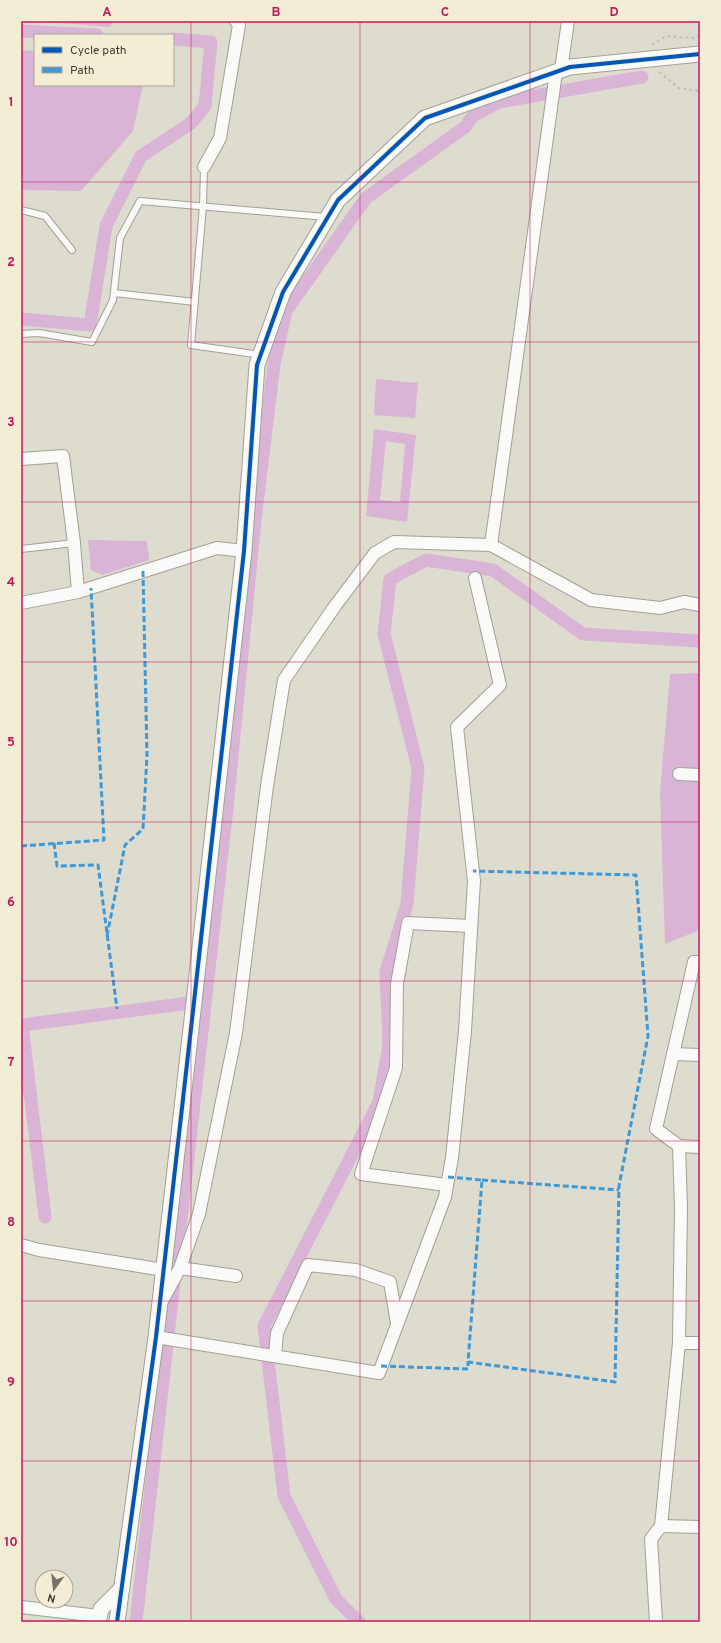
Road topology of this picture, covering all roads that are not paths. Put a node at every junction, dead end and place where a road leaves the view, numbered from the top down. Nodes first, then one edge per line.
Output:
1 (236, 21) edge
2 (568, 21) edge
3 (700, 54) edge
4 (559, 71) junction
5 (204, 167) joint
6 (203, 206) junction
7 (21, 210) edge
8 (328, 217) junction
9 (72, 250) dead end
10 (114, 294) junction
11 (194, 302) junction
12 (21, 334) edge
13 (261, 355) junction
14 (21, 459) edge
15 (74, 543) junction
16 (491, 546) junction
17 (21, 549) edge
18 (244, 552) junction
19 (475, 578) dead end
20 (78, 592) junction
21 (21, 604) edge
22 (700, 605) edge
23 (679, 774) dead end
24 (700, 775) edge
25 (471, 926) junction
26 (700, 962) edge
27 (673, 1054) junction
28 (700, 1055) edge
29 (679, 1146) junction
30 (700, 1147) edge
31 (447, 1185) junction
32 (21, 1245) edge
33 (180, 1268) junction
34 (164, 1270) junction
35 (236, 1276) dead end
36 (160, 1306) junction
37 (397, 1324) junction
38 (156, 1337) junction
39 (679, 1342) junction
40 (700, 1343) edge
41 (275, 1356) junction
42 (661, 1526) junction
43 (700, 1527) edge
44 (122, 1588) junction
45 (21, 1606) edge
46 (98, 1619) edge
47 (118, 1622) edge
48 (656, 1622) edge

1 - 5 street
2 - 4 street
3 - 4 street
4 - 8 street
4 - 16 street
5 - 6 lane
6 - 8 lane
6 - 10 lane
6 - 11 lane
7 - 9 lane
8 - 13 street
10 - 11 lane
10 - 12 lane
11 - 13 lane
13 - 18 street
14 - 15 street
15 - 17 lane
15 - 20 street
16 - 22 street
16 - 33 street
18 - 20 street
18 - 34 street
19 - 25 street
20 - 21 street
23 - 24 street
25 - 31 street
25 - 31 street
26 - 27 street
27 - 28 street
27 - 29 street
29 - 30 street
29 - 39 street
31 - 37 street
32 - 34 street
33 - 35 street
33 - 36 street
34 - 36 street
36 - 38 street
37 - 41 street
37 - 41 street
38 - 41 street
38 - 44 street
39 - 40 street
39 - 42 street
42 - 43 street
42 - 48 street
44 - 46 street
44 - 47 street
45 - 46 street

